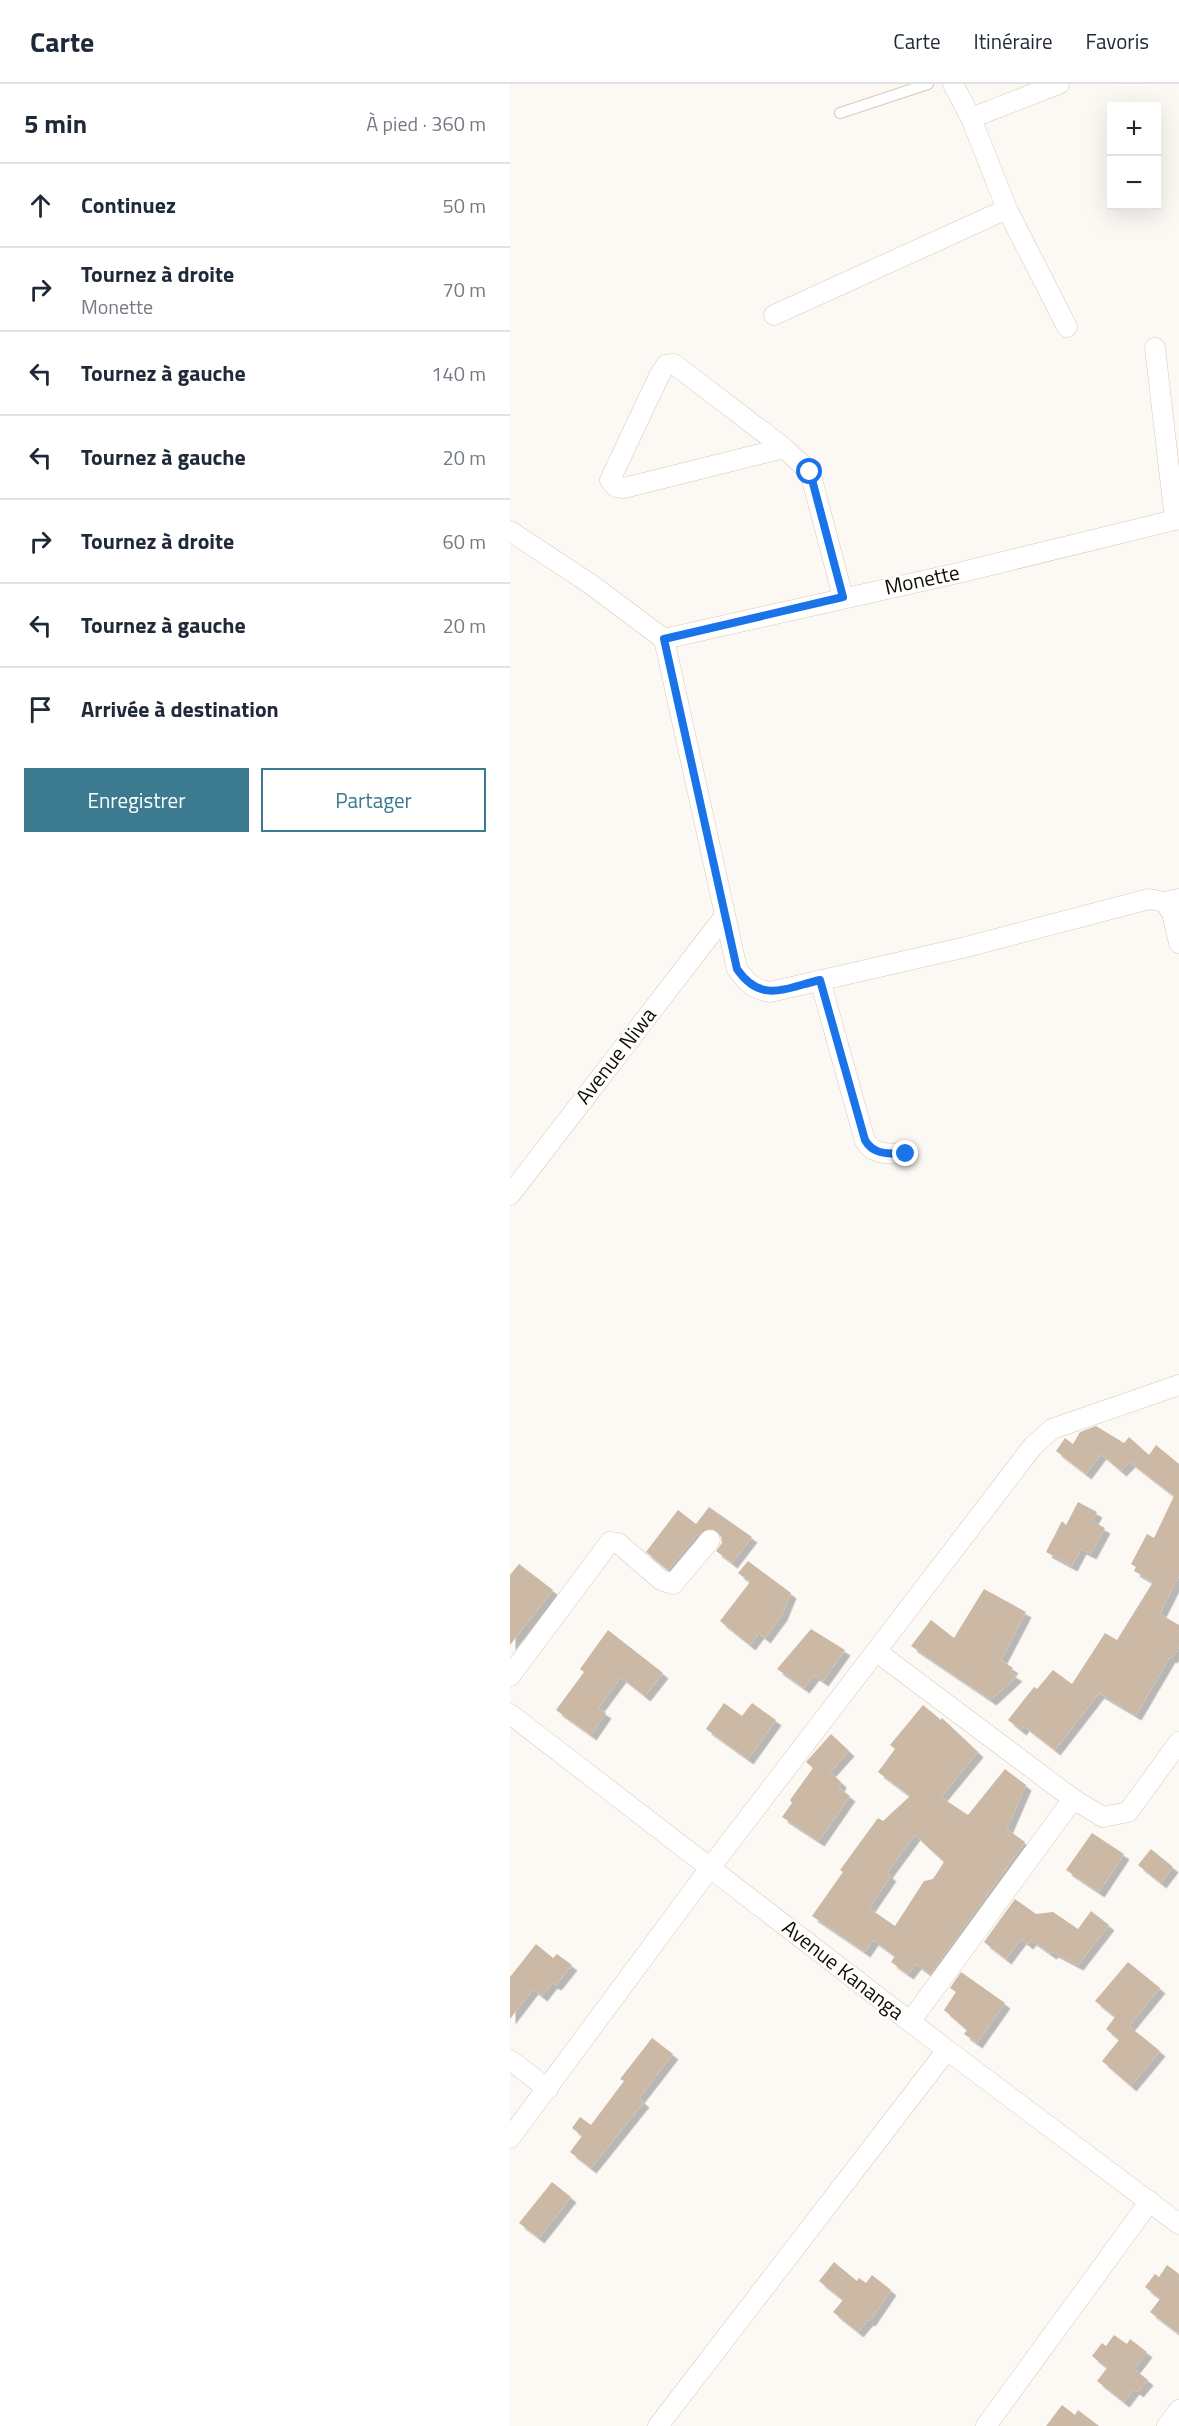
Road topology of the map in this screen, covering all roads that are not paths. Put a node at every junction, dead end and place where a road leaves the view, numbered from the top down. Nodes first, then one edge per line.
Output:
1 (928, 84) edge
2 (953, 84) edge
3 (1059, 84) edge
4 (840, 113) dead end
5 (971, 118) junction
6 (1007, 209) junction
7 (774, 315) dead end
8 (1066, 327) dead end
9 (1155, 348) dead end
10 (784, 448) junction
11 (1177, 520) edge
12 (510, 531) edge
13 (843, 597) junction
14 (664, 639) junction
15 (1172, 900) edge
16 (724, 917) junction
17 (1179, 943) edge
18 (820, 980) junction
19 (906, 1154) dead end
20 (510, 1196) edge
21 (1179, 1384) edge
22 (710, 1540) dead end
23 (877, 1652) junction
24 (510, 1676) edge
25 (510, 1714) edge
26 (1179, 1742) edge
27 (1073, 1799) junction
28 (710, 1868) junction
29 (910, 2022) junction
30 (947, 2050) junction
31 (510, 2060) edge
32 (548, 2089) junction
33 (510, 2138) edge
34 (1150, 2201) junction
35 (1179, 2224) edge
36 (1179, 2410) edge
37 (658, 2426) edge
38 (986, 2426) edge
39 (1167, 2426) edge

1 - 4 lane
2 - 5 street
3 - 5 street
5 - 6 street
6 - 7 street
6 - 8 street
9 - 11 street
10 - 10 street
10 - 13 street
11 - 13 street, Monette
12 - 14 street
13 - 14 street, Monette
14 - 16 street
15 - 17 street
15 - 18 street
16 - 18 street
16 - 20 street, Avenue Niwa
18 - 19 street
21 - 23 street
22 - 24 street
23 - 27 street
23 - 28 street
25 - 28 street, Avenue Kananga
26 - 27 street
27 - 29 street
28 - 29 street, Avenue Kananga
28 - 32 street
29 - 30 street, Avenue Kananga
30 - 34 street, Avenue Kananga
30 - 37 street
31 - 32 street
32 - 33 street
34 - 35 street, Avenue Kananga
34 - 38 street
36 - 39 street

